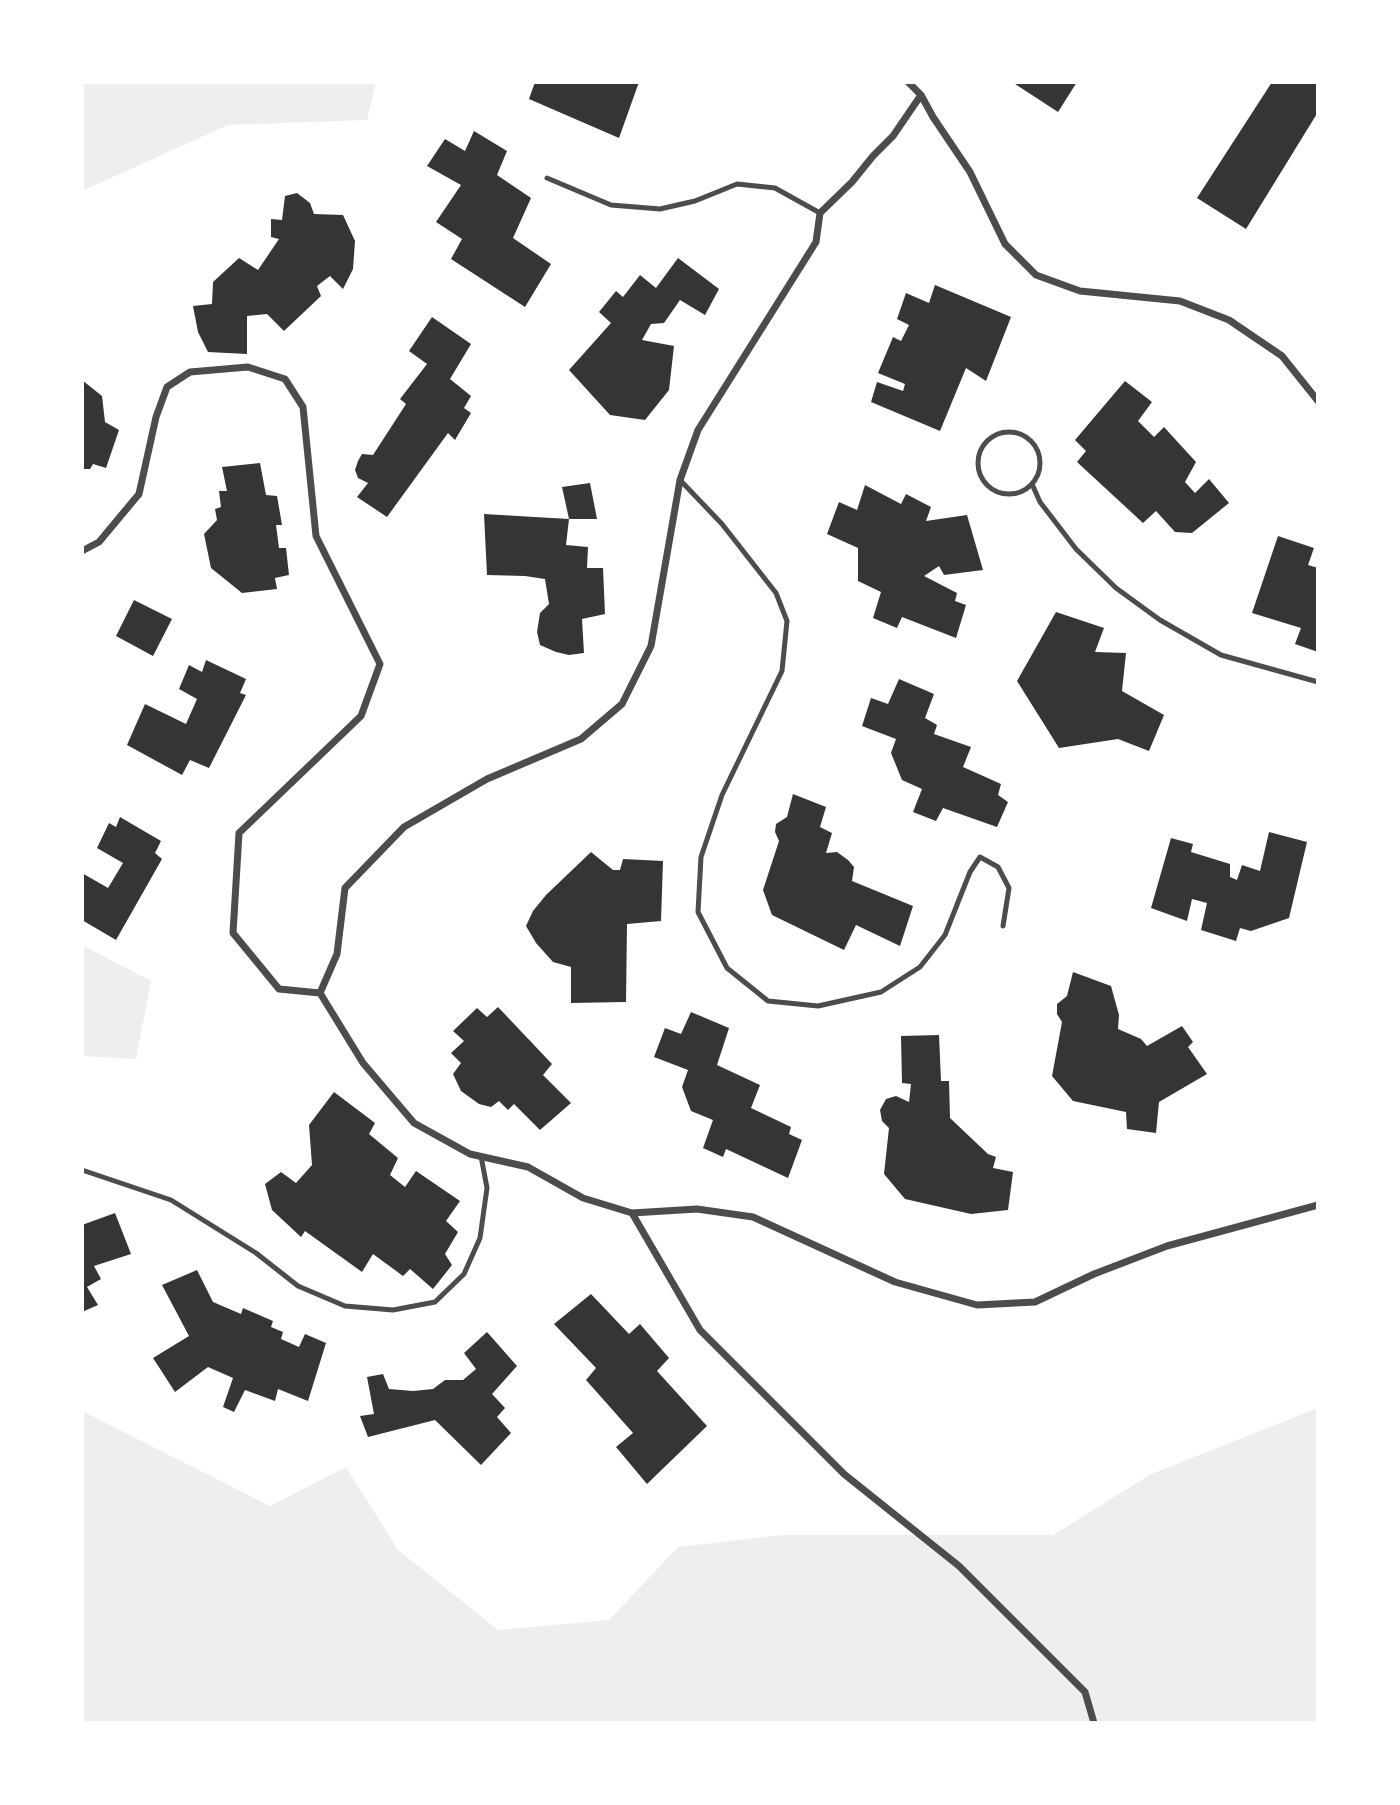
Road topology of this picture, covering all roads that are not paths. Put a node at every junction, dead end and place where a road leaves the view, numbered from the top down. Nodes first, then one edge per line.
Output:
1 (908, 82) edge
2 (921, 95) junction
3 (547, 178) dead end
4 (820, 213) junction
5 (1318, 401) edge
6 (680, 480) junction
7 (1032, 484) junction
8 (82, 551) edge
9 (1318, 682) edge
10 (1003, 926) dead end
11 (320, 993) junction
12 (481, 1156) junction
13 (82, 1170) edge
14 (1318, 1205) edge
15 (632, 1213) junction
16 (1094, 1723) edge

1 - 2 street
2 - 4 street
2 - 5 street
3 - 4 lane
4 - 6 street
6 - 10 lane
6 - 11 street
7 - 7 lane
7 - 9 lane
8 - 11 street
11 - 12 street
12 - 13 lane
12 - 15 street
14 - 15 street
15 - 16 street

